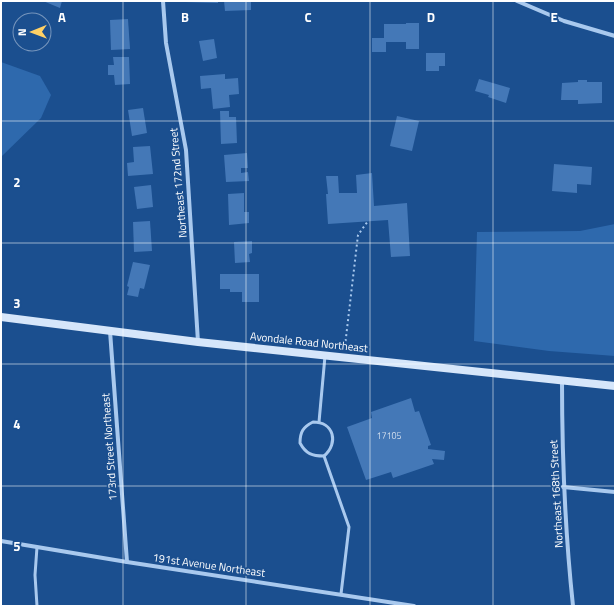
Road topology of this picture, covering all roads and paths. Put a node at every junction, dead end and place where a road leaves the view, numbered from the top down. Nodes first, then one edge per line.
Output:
1 (163, 1) edge
2 (517, 1) edge
3 (615, 36) edge
4 (368, 221) dead end
5 (1, 317) edge
6 (110, 331) junction
7 (198, 342) junction
8 (345, 346) dead end
9 (325, 354) junction
10 (562, 381) junction
11 (615, 386) edge
12 (319, 422) junction
13 (324, 456) junction
14 (564, 487) junction
15 (615, 492) edge
16 (1, 541) edge
17 (37, 547) junction
18 (127, 562) junction
19 (341, 594) junction
20 (37, 606) edge
21 (414, 606) edge
22 (573, 606) edge

1 - 7 street, Northeast 172nd Street
2 - 3 street
4 - 8 path
5 - 6 main road, Avondale Road Northeast
6 - 7 main road, Avondale Road Northeast
6 - 18 street, 173rd Street Northeast
7 - 9 main road, Avondale Road Northeast
9 - 10 main road, Avondale Road Northeast
9 - 12 lane
10 - 11 main road, Avondale Road Northeast
10 - 14 street, Northeast 168th Street
12 - 13 lane
12 - 13 lane
13 - 19 lane
14 - 15 street
14 - 22 street, Northeast 168th Street
16 - 17 street, 191st Avenue Northeast
17 - 18 street, 191st Avenue Northeast
17 - 20 lane
18 - 19 street, 191st Avenue Northeast
19 - 21 street, 191st Avenue Northeast

